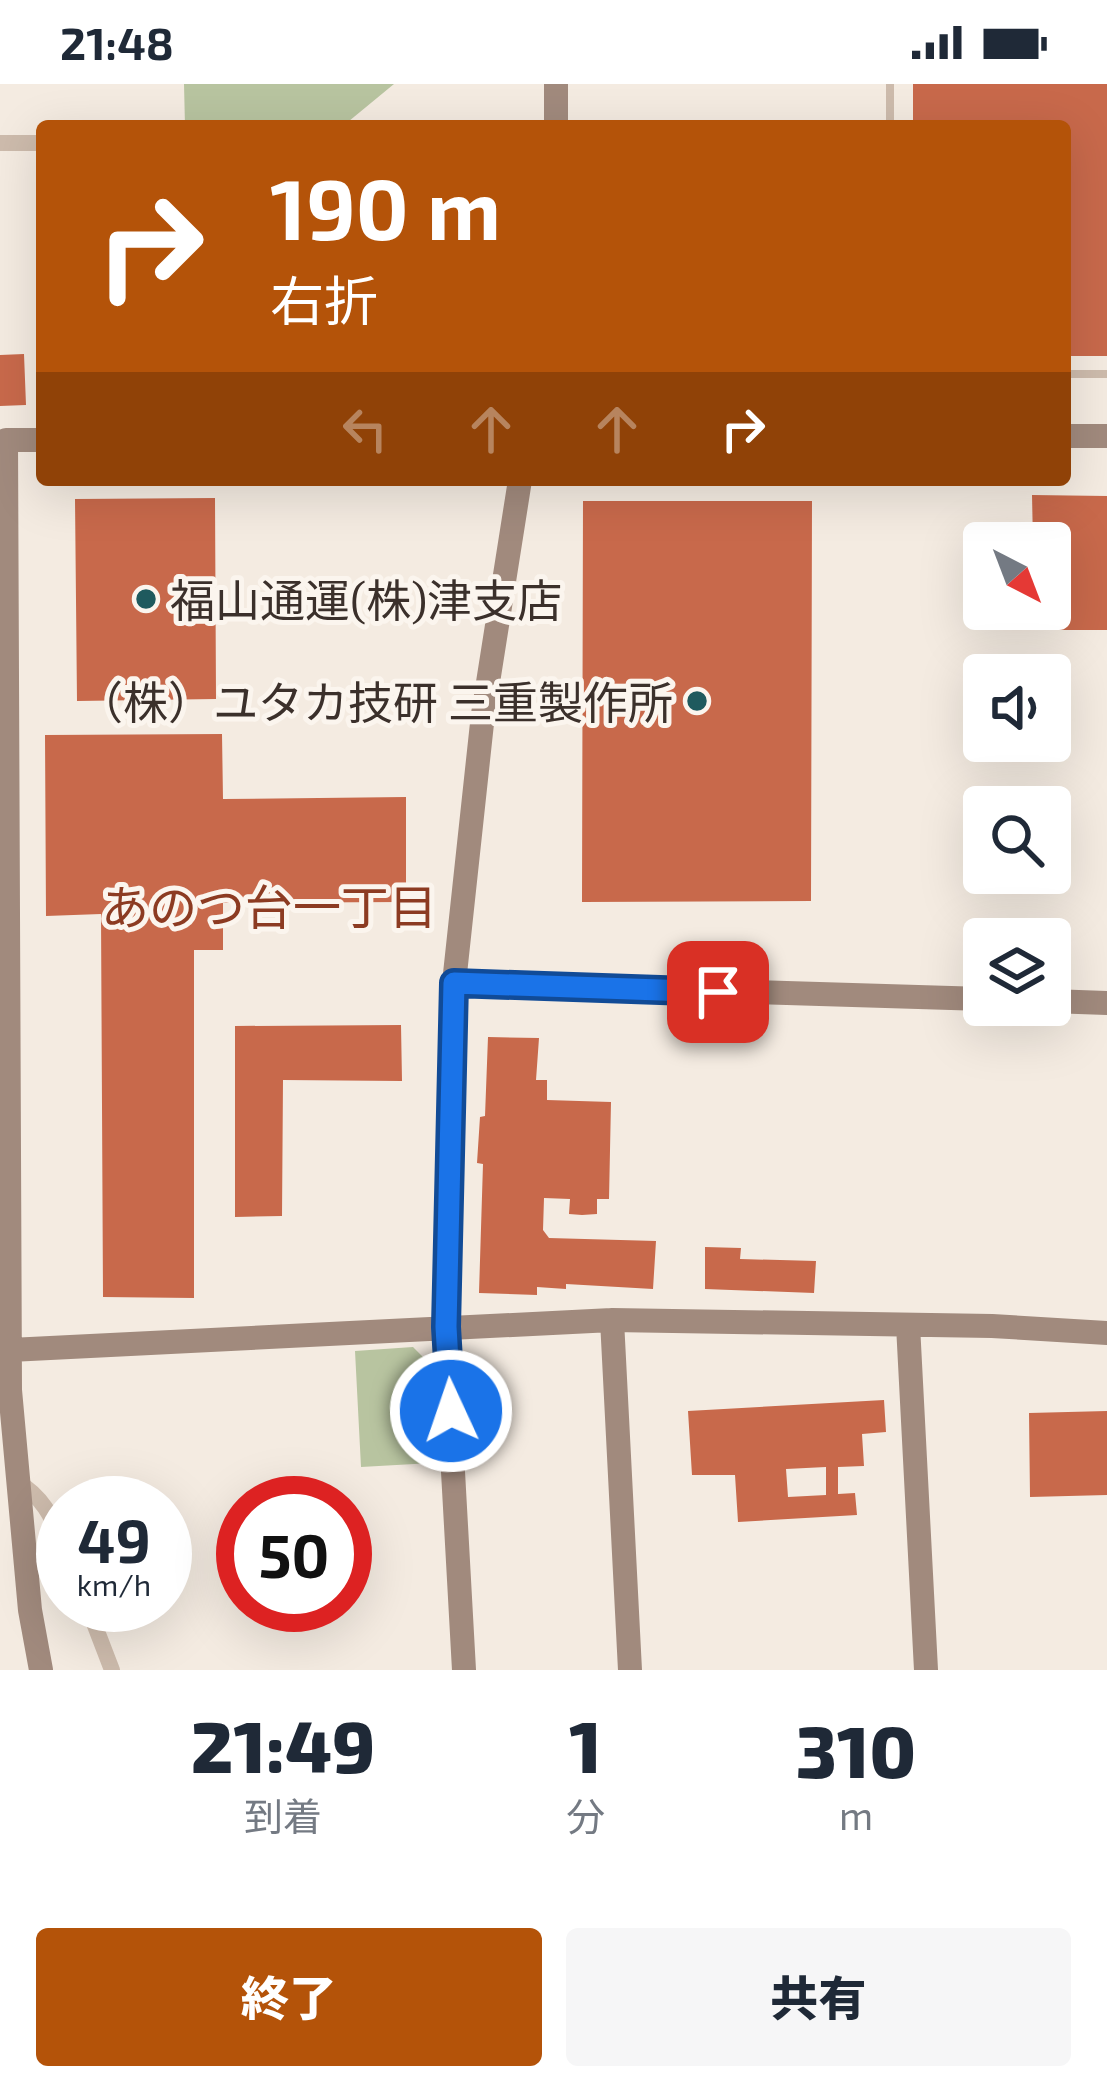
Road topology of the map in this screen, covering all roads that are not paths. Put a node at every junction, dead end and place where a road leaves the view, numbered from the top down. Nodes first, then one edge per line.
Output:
1 (556, 84) edge
2 (890, 84) edge
3 (556, 120) edge
4 (890, 120) edge
5 (0, 143) edge
6 (36, 143) edge
7 (1071, 374) edge
8 (1107, 374) edge
9 (1071, 436) edge
10 (1107, 436) edge
11 (3, 440) edge
12 (36, 440) edge
13 (519, 486) edge
14 (454, 983) junction
15 (963, 999) edge
16 (1071, 1002) edge
17 (1107, 1003) edge
18 (612, 1320) junction
19 (908, 1325) junction
20 (446, 1327) junction
21 (1107, 1333) edge
22 (10, 1350) junction
23 (16, 1481) junction
24 (36, 1493) edge
25 (97, 1632) edge
26 (41, 1670) edge
27 (112, 1670) edge
28 (464, 1670) edge
29 (630, 1670) edge
30 (926, 1670) edge

1 - 3 street
2 - 4 lane
5 - 6 street
7 - 8 lane
9 - 10 street
11 - 12 street
11 - 22 street
13 - 14 street
14 - 15 street
14 - 20 street
16 - 17 street
18 - 19 street
18 - 20 street
18 - 29 street
19 - 21 street
19 - 30 street
20 - 22 street
20 - 28 street
22 - 23 street
23 - 24 street
23 - 26 street
25 - 27 street

